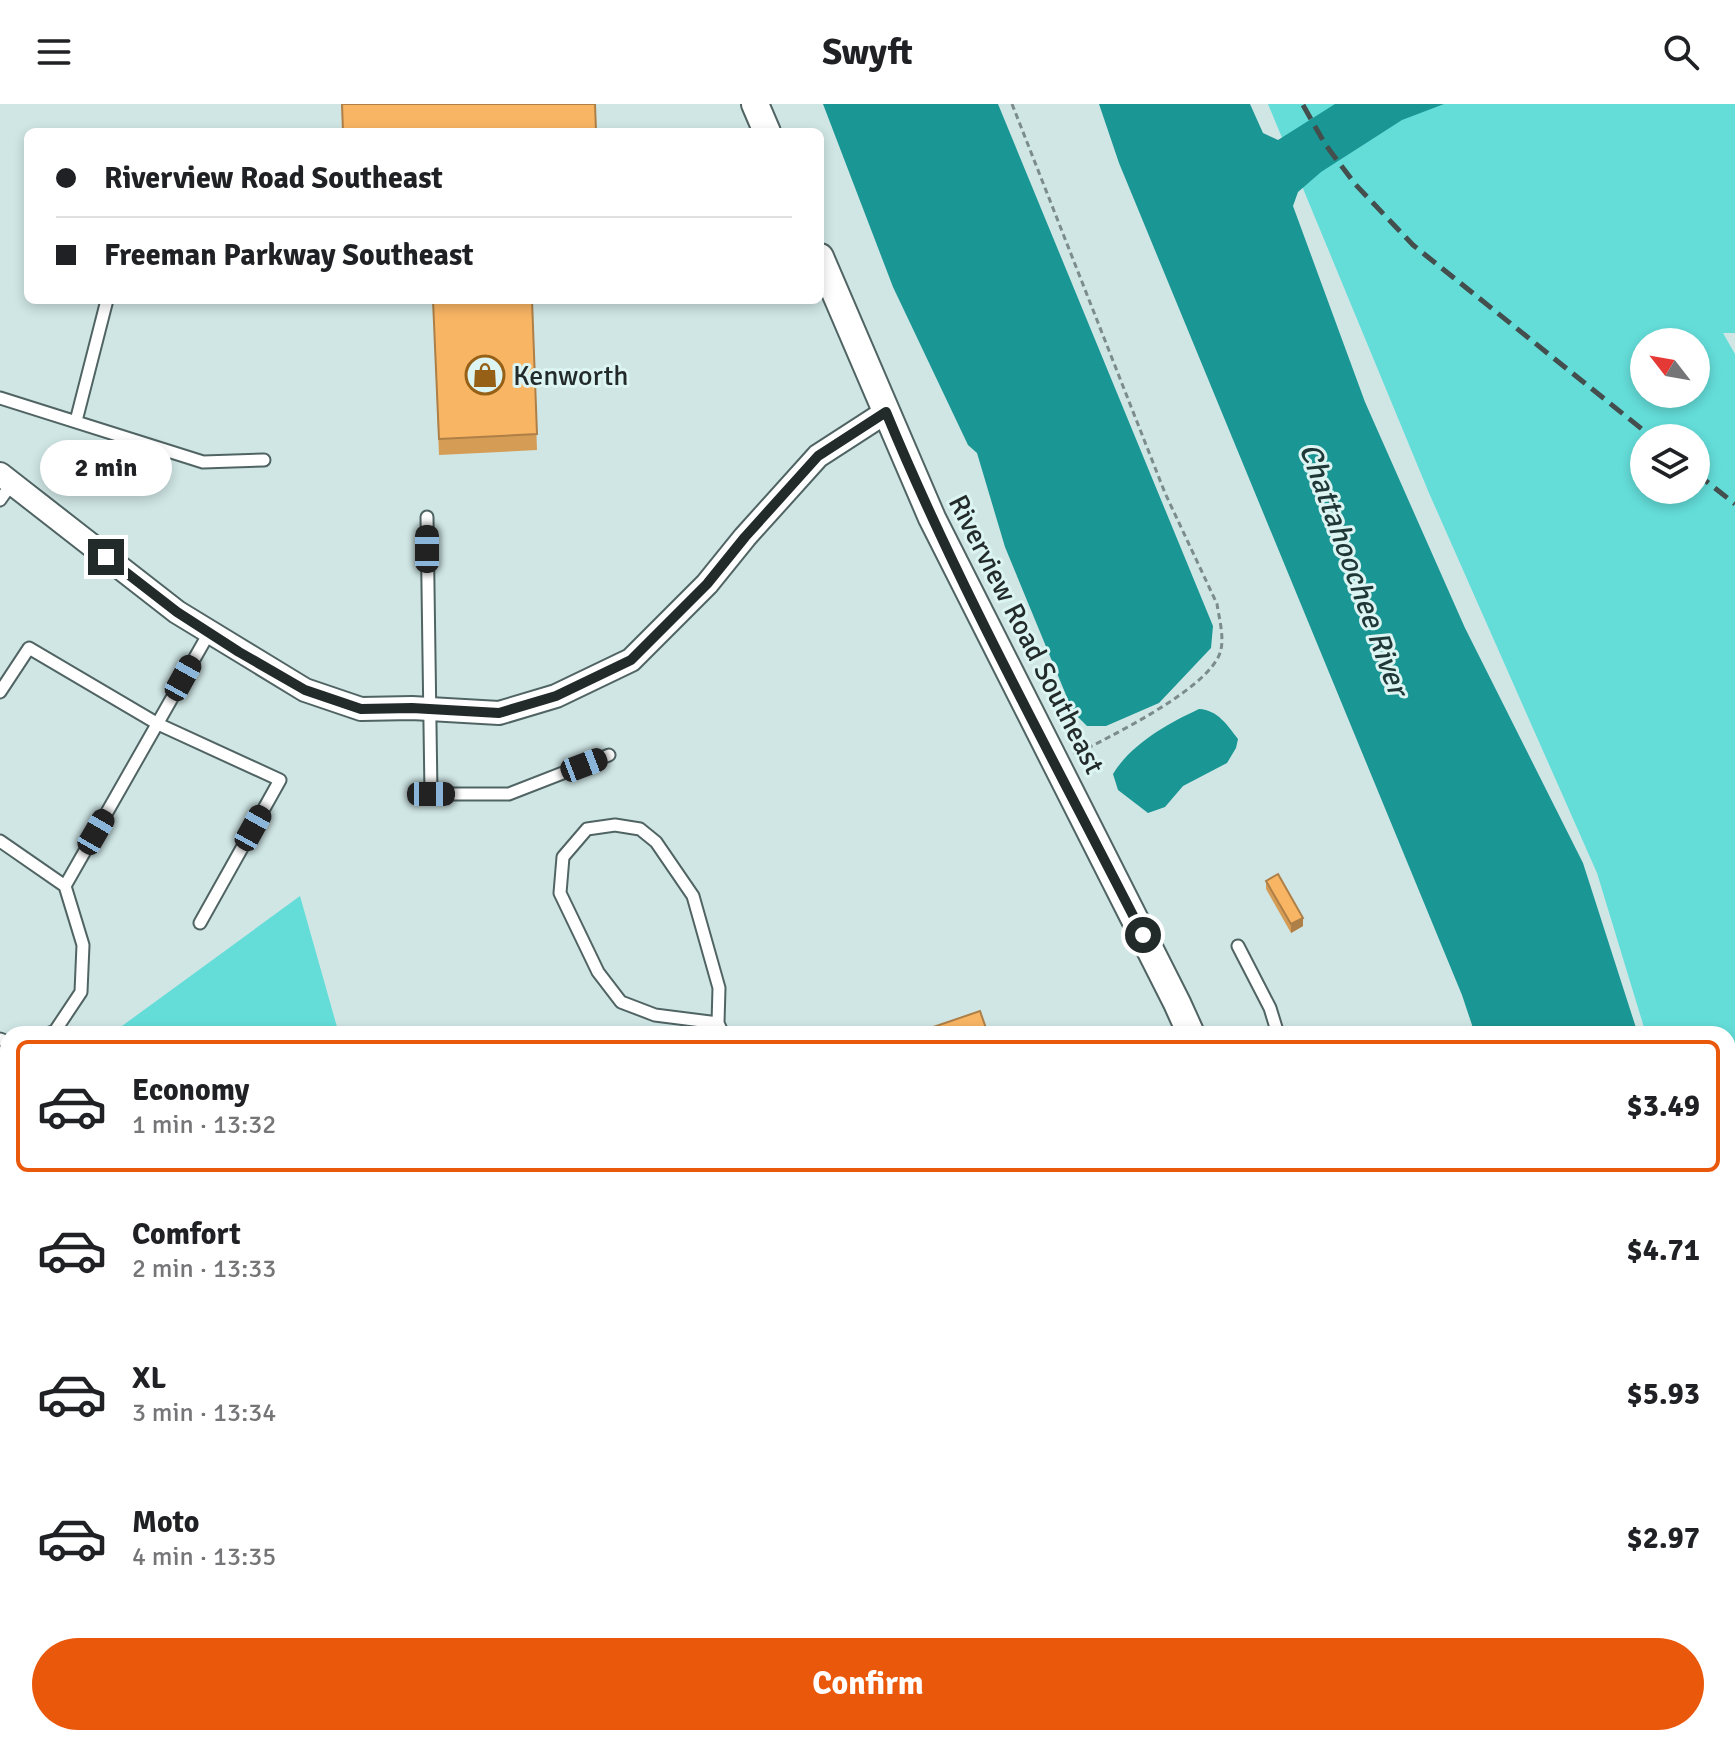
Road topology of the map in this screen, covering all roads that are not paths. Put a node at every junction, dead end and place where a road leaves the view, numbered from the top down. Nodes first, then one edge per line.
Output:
1 (755, 104) edge
2 (765, 128) edge
3 (824, 266) edge
4 (106, 304) edge
5 (0, 398) edge
6 (886, 412) junction
7 (76, 421) junction
8 (264, 460) dead end
9 (4, 486) edge
10 (427, 517) dead end
11 (209, 633) junction
12 (0, 692) edge
13 (428, 709) junction
14 (158, 724) junction
15 (609, 755) dead end
16 (0, 841) edge
17 (65, 886) junction
18 (200, 923) dead end
19 (1238, 946) dead end
20 (58, 1026) edge
21 (706, 1026) edge
22 (720, 1026) edge
23 (1187, 1026) edge
24 (1276, 1026) edge

1 - 2 street
3 - 6 street, Riverview Road Southeast
4 - 7 lane
5 - 7 lane
6 - 13 street
6 - 23 street, Riverview Road Southeast
7 - 8 lane
9 - 11 street
10 - 13 lane
11 - 13 street
11 - 14 lane
12 - 14 lane
13 - 15 lane
14 - 17 lane
14 - 18 lane
16 - 17 lane
17 - 20 lane
19 - 24 lane
21 - 22 lane

